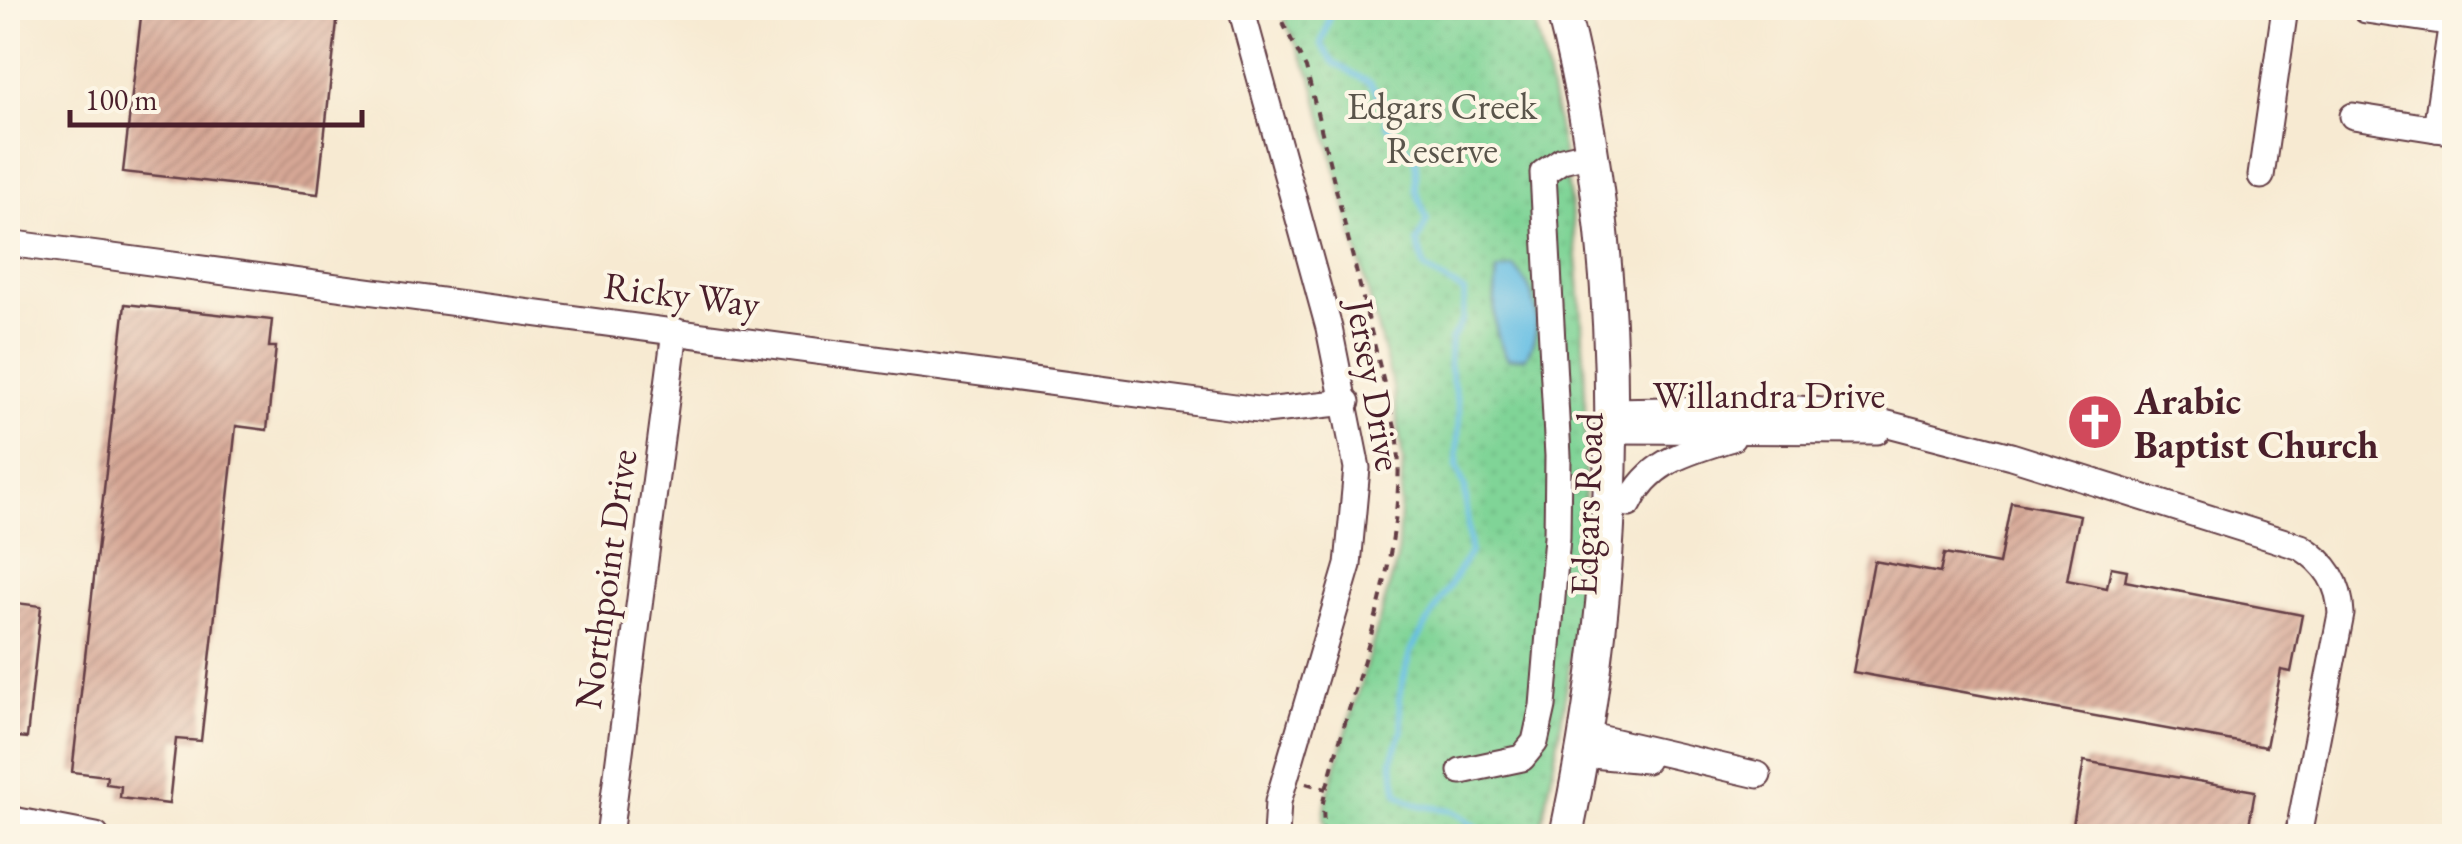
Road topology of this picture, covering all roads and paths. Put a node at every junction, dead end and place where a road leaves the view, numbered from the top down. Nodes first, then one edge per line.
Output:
1 (1241, 8) edge
2 (1562, 8) edge
3 (2284, 8) edge
4 (2366, 10) dead end
5 (2453, 17) edge
6 (2353, 116) dead end
7 (2446, 130) edge
8 (1593, 164) junction
9 (2260, 176) dead end
10 (8, 243) edge
11 (676, 331) junction
12 (1347, 402) junction
13 (1620, 421) junction
14 (1756, 430) junction
15 (1928, 432) junction
16 (1630, 504) junction
17 (1593, 746) junction
18 (1461, 771) dead end
19 (1758, 774) dead end
20 (8, 819) edge
21 (96, 836) edge
22 (608, 836) edge
23 (1276, 836) edge
24 (1566, 836) edge
25 (1586, 836) edge
26 (2298, 836) edge

1 - 12 street, Jersey Drive
2 - 8 main road, Edgars Road
3 - 9 street
4 - 5 street
5 - 7 street
6 - 7 street
8 - 13 main road, Edgars Road
8 - 18 street
10 - 11 street, Ricky Way
11 - 12 street, Ricky Way
11 - 22 street, Northpoint Drive
12 - 23 street, Jersey Drive
13 - 14 street, Willandra Drive
13 - 15 street, Willandra Drive
13 - 16 main road, Edgars Road
13 - 17 main road, Edgars Road
14 - 15 street, Willandra Drive
14 - 16 street
15 - 26 street, Willandra Drive
16 - 17 main road, Edgars Road
17 - 19 street
17 - 24 main road, Edgars Road
17 - 25 main road, Edgars Road
20 - 21 street

